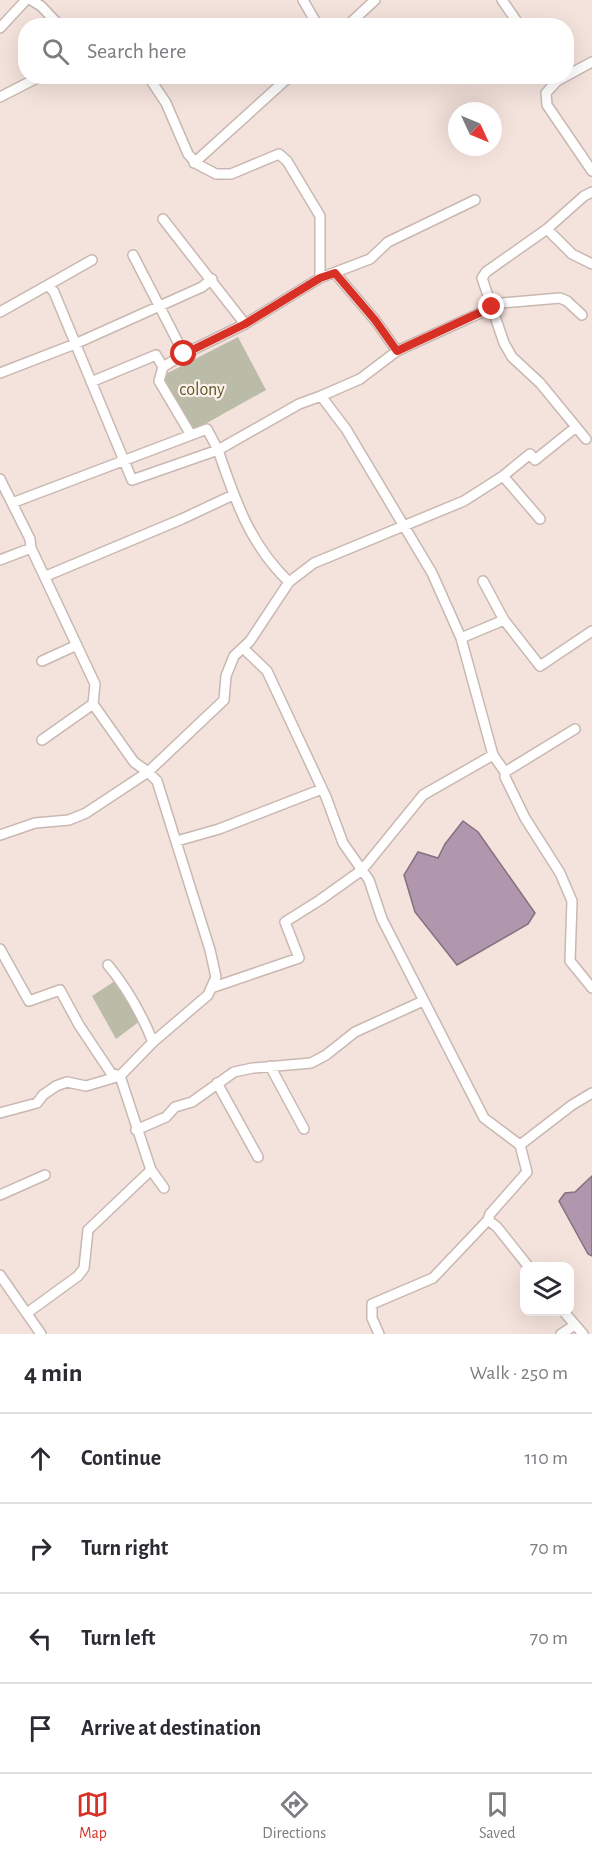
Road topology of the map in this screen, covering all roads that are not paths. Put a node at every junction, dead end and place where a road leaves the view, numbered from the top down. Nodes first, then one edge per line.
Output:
1 (26, 0) edge
2 (32, 0) edge
3 (303, 0) edge
4 (375, 0) edge
5 (502, 0) edge
6 (45, 3) edge
7 (55, 18) edge
8 (313, 18) edge
9 (356, 18) edge
10 (514, 18) edge
11 (0, 28) edge
12 (592, 62) edge
13 (574, 71) edge
14 (25, 84) edge
15 (153, 84) edge
16 (281, 84) edge
17 (555, 84) edge
18 (0, 97) edge
19 (194, 163) junction
20 (592, 171) edge
21 (592, 192) edge
22 (475, 200) dead end
23 (163, 219) dead end
24 (547, 229) junction
25 (133, 255) dead end
26 (92, 260) dead end
27 (592, 264) edge
28 (335, 273) junction
29 (320, 278) junction
30 (212, 279) junction
31 (48, 285) junction
32 (158, 307) junction
33 (492, 307) junction
34 (0, 312) edge
35 (582, 315) dead end
36 (245, 324) junction
37 (75, 344) junction
38 (397, 351) junction
39 (184, 354) junction
40 (163, 367) junction
41 (0, 373) edge
42 (91, 382) junction
43 (321, 396) junction
44 (576, 427) junction
45 (191, 435) junction
46 (586, 439) dead end
47 (218, 450) junction
48 (123, 461) junction
49 (503, 476) junction
50 (0, 480) edge
51 (233, 495) junction
52 (12, 503) junction
53 (540, 519) dead end
54 (404, 527) junction
55 (31, 548) junction
56 (0, 560) edge
57 (46, 576) junction
58 (289, 582) junction
59 (483, 582) dead end
60 (504, 620) junction
61 (592, 631) edge
62 (461, 638) junction
63 (77, 645) junction
64 (243, 648) junction
65 (42, 661) dead end
66 (93, 704) junction
67 (575, 729) dead end
68 (42, 740) dead end
69 (493, 755) junction
70 (148, 772) junction
71 (505, 772) junction
72 (322, 789) junction
73 (0, 835) edge
74 (177, 841) junction
75 (362, 870) junction
76 (0, 949) edge
77 (108, 965) dead end
78 (211, 988) junction
79 (592, 988) edge
80 (423, 1001) junction
81 (153, 1042) junction
82 (270, 1066) junction
83 (120, 1076) junction
84 (217, 1083) junction
85 (592, 1093) edge
86 (0, 1113) edge
87 (304, 1129) dead end
88 (136, 1130) junction
89 (520, 1145) junction
90 (258, 1157) dead end
91 (151, 1170) junction
92 (45, 1175) dead end
93 (164, 1188) dead end
94 (0, 1195) edge
95 (488, 1220) junction
96 (525, 1262) edge
97 (0, 1275) edge
98 (27, 1313) junction
99 (568, 1316) edge
100 (574, 1325) junction
101 (41, 1334) edge
102 (379, 1334) edge
103 (561, 1334) edge
104 (583, 1334) edge

1 - 11 street
2 - 6 street
3 - 8 street
4 - 9 street
5 - 10 street
6 - 7 street
12 - 13 street
14 - 18 street
15 - 19 street
16 - 19 street
17 - 20 street
19 - 29 street
21 - 24 street
22 - 28 street
23 - 30 street
24 - 27 street
24 - 33 street
25 - 32 street
26 - 31 street
28 - 29 street
28 - 38 street
29 - 36 street
30 - 32 street
30 - 36 street
31 - 34 street
31 - 37 street
32 - 37 street
32 - 39 street
33 - 35 street
33 - 38 street
33 - 44 street
36 - 39 street
37 - 41 street
37 - 42 street
38 - 43 street
39 - 40 street
40 - 42 street
40 - 45 street
42 - 48 street
43 - 47 street
43 - 54 street
44 - 46 street
44 - 49 street
45 - 47 street
45 - 48 street
47 - 48 street
47 - 51 street
48 - 52 street
49 - 53 street
49 - 54 street
50 - 52 street
51 - 57 street
51 - 58 street
52 - 55 street
54 - 58 street
54 - 62 street
55 - 56 street
55 - 57 street
57 - 63 street
58 - 64 street
59 - 60 street
60 - 61 street
60 - 62 street
62 - 69 street
63 - 65 street
63 - 66 street
64 - 70 street
64 - 72 street
66 - 68 street
66 - 70 street
67 - 71 street
69 - 71 street
69 - 75 street
70 - 73 street
70 - 74 street
71 - 79 street
72 - 74 street
72 - 75 street
74 - 78 street
75 - 78 street
75 - 80 street
76 - 83 street
77 - 81 street
78 - 81 street
80 - 82 street
80 - 89 street
81 - 83 street
82 - 84 street
82 - 87 street
83 - 86 street
83 - 88 street
84 - 88 street
84 - 90 street
85 - 89 street
88 - 91 street
89 - 95 street
91 - 93 street
91 - 98 street
92 - 94 street
95 - 96 street
95 - 102 street
97 - 98 street
98 - 101 street
99 - 100 street
100 - 103 street
100 - 104 street

